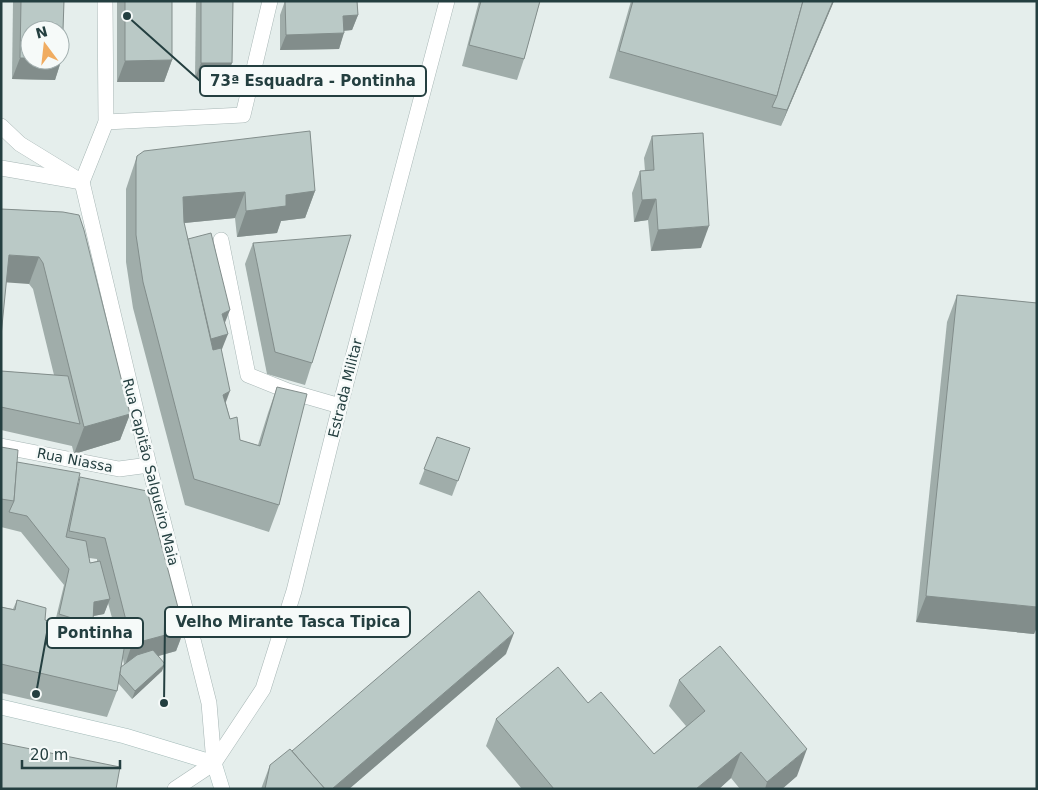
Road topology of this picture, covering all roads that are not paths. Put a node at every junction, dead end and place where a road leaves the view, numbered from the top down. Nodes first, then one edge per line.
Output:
1 (105, 1) edge
2 (270, 1) edge
3 (447, 1) edge
4 (106, 122) junction
5 (1, 126) edge
6 (1, 168) edge
7 (82, 182) junction
8 (221, 240) dead end
9 (340, 406) junction
10 (1, 446) edge
11 (149, 465) junction
12 (1, 707) edge
13 (214, 763) junction
14 (175, 789) edge
15 (222, 789) edge

1 - 4 street
2 - 4 street
3 - 9 street, Estrada Militar
4 - 7 street
5 - 7 street
6 - 7 street
7 - 11 street, Rua Capitão Salgueiro Maia
8 - 9 street
9 - 13 street, Estrada Militar
10 - 11 street, Rua Niassa
11 - 13 street, Rua Capitão Salgueiro Maia
12 - 13 street
13 - 14 street
13 - 15 street, Rua Capitão Salgueiro Maia

